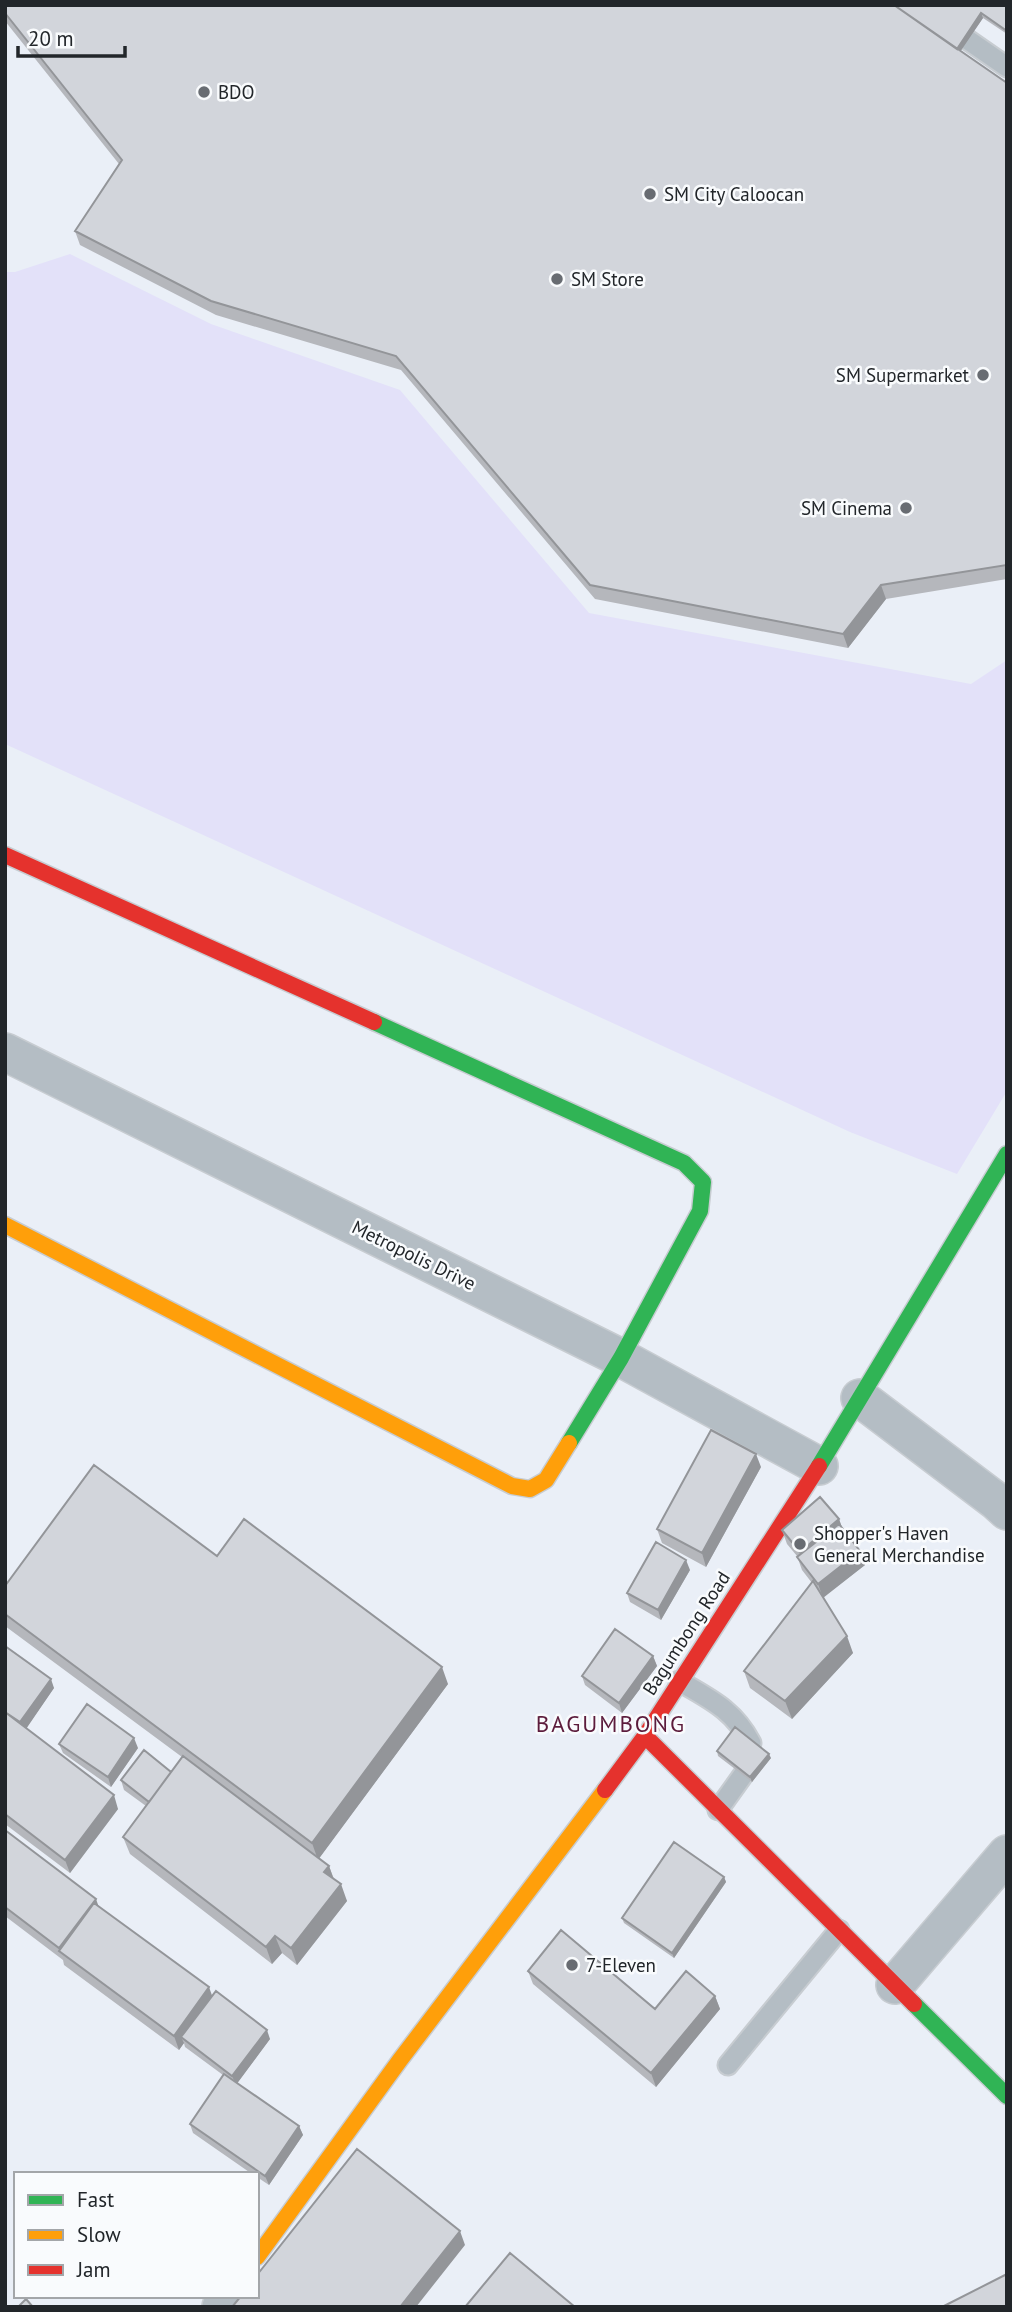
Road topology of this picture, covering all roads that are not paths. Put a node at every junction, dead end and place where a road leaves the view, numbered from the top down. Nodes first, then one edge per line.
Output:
1 (968, 40) edge
2 (1007, 67) edge
3 (5, 855) edge
4 (5, 1052) edge
5 (1007, 1154) edge
6 (5, 1225) edge
7 (621, 1358) junction
8 (860, 1398) junction
9 (819, 1466) junction
10 (1007, 1511) edge
11 (679, 1681) junction
12 (645, 1736) junction
13 (751, 1742) edge
14 (743, 1775) edge
15 (718, 1810) junction
16 (1005, 1862) edge
17 (839, 1930) junction
18 (895, 1985) junction
19 (728, 2065) dead end
20 (1007, 2096) edge
21 (259, 2254) edge

1 - 2 lane
3 - 7 street
4 - 7 street, Metropolis Drive
5 - 8 street, Bagumbong Road
6 - 7 street
7 - 9 street, Metropolis Drive
8 - 9 street, Bagumbong Road
8 - 10 street
9 - 11 street, Bagumbong Road
11 - 12 street, Bagumbong Road
11 - 13 lane
12 - 15 street
12 - 21 street, Bagumbong Road
14 - 15 lane
15 - 17 street
16 - 18 street
17 - 18 street
17 - 19 lane
18 - 20 street

